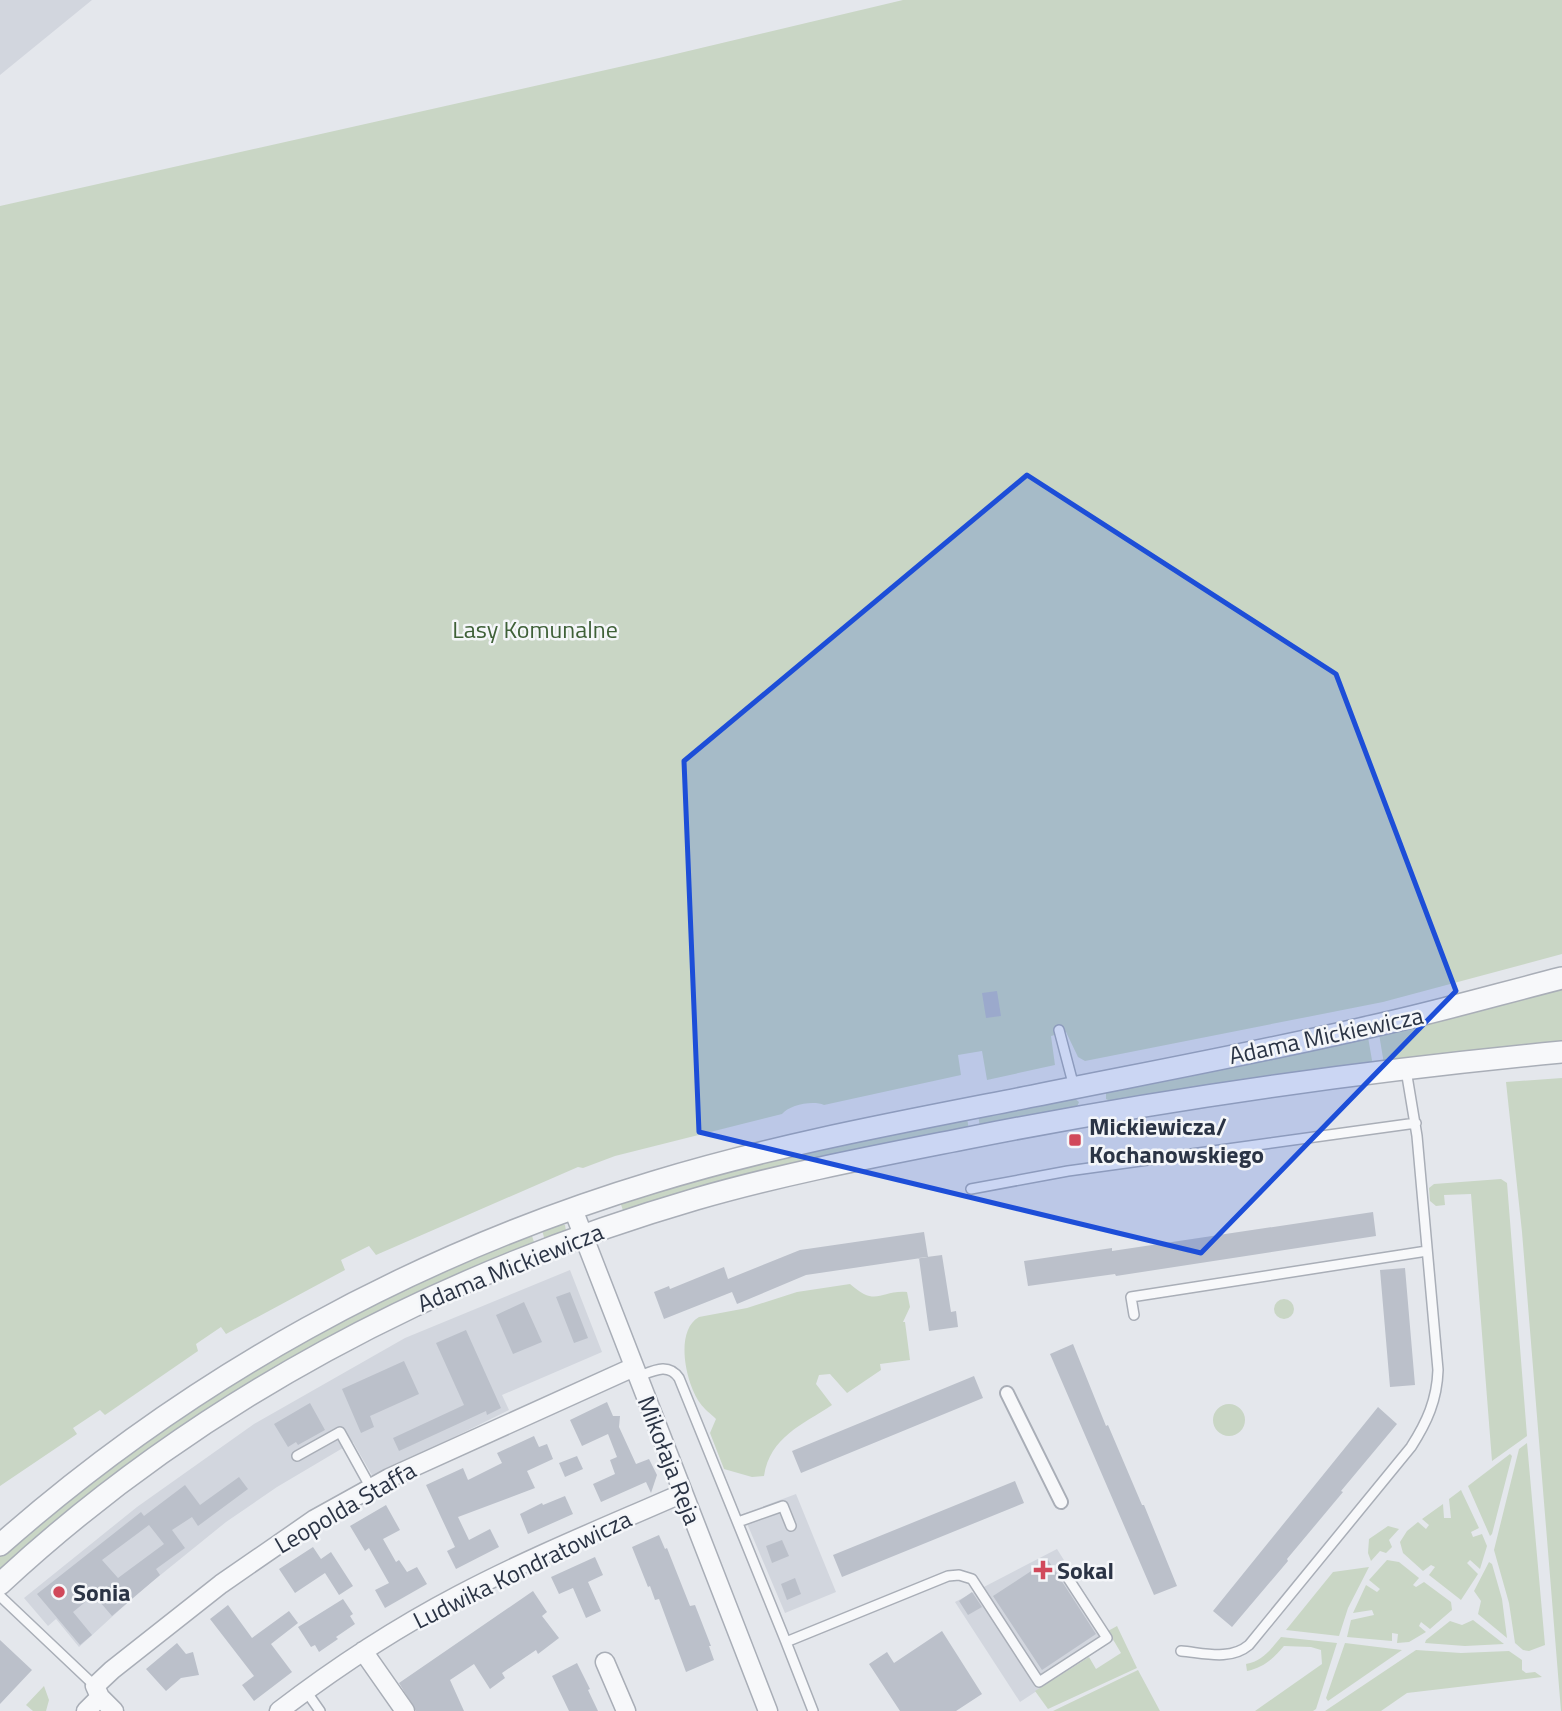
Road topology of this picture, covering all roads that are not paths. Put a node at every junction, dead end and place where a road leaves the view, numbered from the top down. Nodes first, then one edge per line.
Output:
1 (1562, 978) edge
2 (1059, 1030) dead end
3 (1562, 1052) edge
4 (1406, 1070) junction
5 (1081, 1086) junction
6 (1093, 1113) junction
7 (1416, 1123) junction
8 (971, 1189) dead end
9 (573, 1209) junction
10 (583, 1236) junction
11 (1427, 1251) junction
12 (1134, 1315) dead end
13 (636, 1372) junction
14 (1007, 1393) dead end
15 (297, 1455) dead end
16 (370, 1488) junction
17 (683, 1493) junction
18 (1061, 1502) dead end
19 (738, 1522) junction
20 (791, 1526) dead end
21 (0, 1545) edge
22 (1064, 1572) dead end
23 (0, 1584) edge
24 (0, 1596) edge
25 (786, 1642) junction
26 (363, 1651) junction
27 (1181, 1651) dead end
28 (605, 1662) dead end
29 (98, 1691) junction
30 (306, 1691) junction
31 (86, 1711) edge
32 (114, 1711) edge
33 (279, 1711) edge
34 (320, 1711) edge
35 (405, 1711) edge
36 (626, 1711) edge
37 (768, 1711) edge
38 (814, 1711) edge

1 - 5 street, Adama Mickiewicza
2 - 5 lane
3 - 4 street, Adama Mickiewicza
4 - 6 street, Adama Mickiewicza
4 - 7 lane
5 - 6 street
5 - 9 street, Adama Mickiewicza
6 - 10 street, Adama Mickiewicza
7 - 8 lane
7 - 11 lane
9 - 10 street, Mikołaja Reja
9 - 21 street, Adama Mickiewicza
10 - 13 street, Mikołaja Reja
10 - 23 street, Adama Mickiewicza
11 - 12 lane
11 - 27 lane
13 - 16 street, Leopolda Staffa
13 - 17 street, Mikołaja Reja
13 - 19 lane
14 - 18 street
15 - 16 lane
16 - 29 street, Leopolda Staffa
17 - 26 street, Ludwika Kondratowicza
17 - 37 street, Mikołaja Reja
19 - 20 lane
19 - 25 lane
22 - 25 lane
24 - 29 lane
25 - 38 lane
26 - 30 street, Ludwika Kondratowicza
26 - 35 street
28 - 36 street
29 - 31 street, Leopolda Staffa
29 - 32 street
30 - 33 street, Ludwika Kondratowicza
30 - 34 lane

